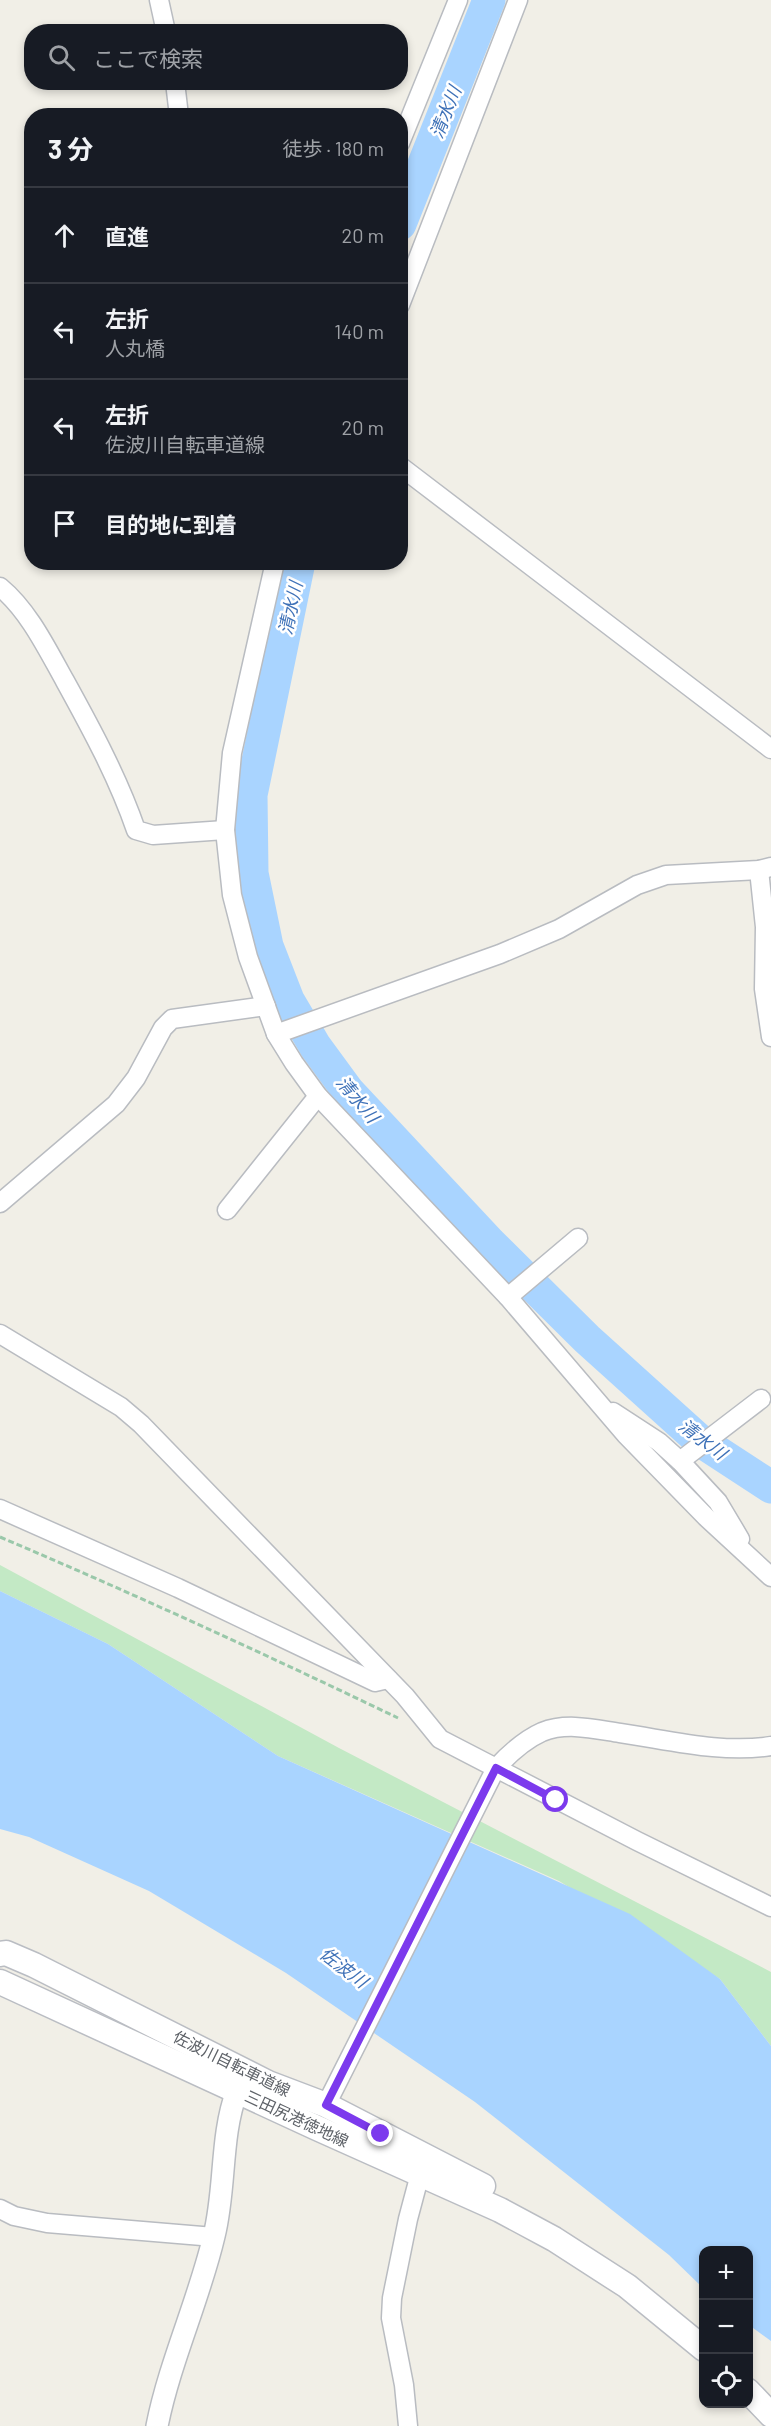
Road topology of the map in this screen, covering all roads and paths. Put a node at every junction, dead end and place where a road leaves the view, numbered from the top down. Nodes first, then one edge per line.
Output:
1 (159, 0) edge
2 (458, 0) edge
3 (519, 0) edge
4 (164, 24) edge
5 (176, 90) edge
6 (178, 108) edge
7 (408, 123) edge
8 (408, 284) edge
9 (408, 472) edge
10 (273, 570) edge
11 (0, 587) edge
12 (771, 749) edge
13 (225, 830) junction
14 (765, 868) edge
15 (266, 1006) junction
16 (280, 1032) junction
17 (771, 1037) edge
18 (318, 1096) junction
19 (0, 1203) edge
20 (227, 1210) dead end
21 (578, 1238) dead end
22 (508, 1296) junction
23 (0, 1334) edge
24 (761, 1399) dead end
25 (599, 1405) junction
26 (680, 1461) junction
27 (0, 1509) edge
28 (0, 1537) edge
29 (748, 1554) junction
30 (771, 1577) edge
31 (388, 1679) junction
32 (399, 1719) dead end
33 (771, 1746) edge
34 (496, 1768) junction
35 (771, 1907) edge
36 (0, 1954) edge
37 (0, 1982) edge
38 (237, 2091) junction
39 (330, 2098) junction
40 (420, 2174) junction
41 (497, 2201) junction
42 (0, 2209) edge
43 (214, 2237) junction
44 (699, 2345) edge
45 (753, 2396) edge
46 (771, 2415) edge
47 (157, 2426) edge
48 (408, 2426) edge

1 - 4 street
2 - 7 street
3 - 8 street
5 - 6 street
9 - 12 street
10 - 13 street
11 - 13 street
13 - 15 street
14 - 16 street
14 - 17 street
15 - 16 street
15 - 19 street
16 - 18 street
18 - 20 street
18 - 22 street
21 - 22 street
22 - 25 street
23 - 31 street
24 - 26 street
25 - 26 street
25 - 29 street
26 - 29 street
27 - 31 street
28 - 32 path
29 - 30 street
31 - 34 street
33 - 34 street
34 - 35 street
34 - 39 street
36 - 39 main road, 佐波川自転車道線
37 - 38 main road, 三田尻港徳地線
38 - 40 main road, 三田尻港徳地線
38 - 43 street
39 - 41 main road, 佐波川自転車道線
40 - 41 main road, 三田尻港徳地線
40 - 48 street
41 - 44 main road, 三田尻港徳地線
42 - 43 street
43 - 47 street
45 - 46 main road

